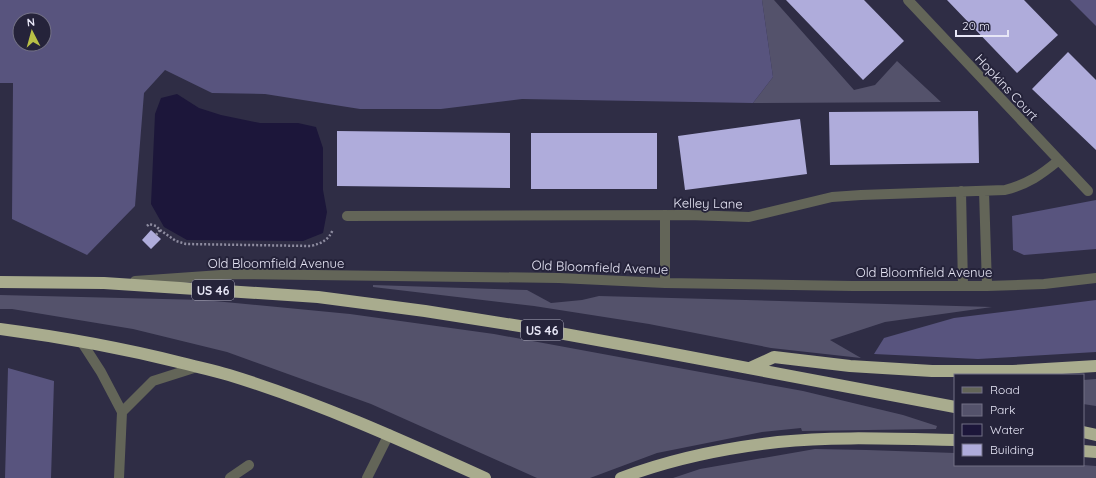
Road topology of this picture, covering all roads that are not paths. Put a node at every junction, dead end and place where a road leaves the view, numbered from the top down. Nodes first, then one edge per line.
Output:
1 (908, 0) edge
2 (1059, 160) junction
3 (961, 191) junction
4 (984, 191) junction
5 (1088, 191) dead end
6 (665, 215) junction
7 (347, 216) dead end
8 (1096, 278) edge
9 (0, 282) edge
10 (104, 282) junction
11 (665, 283) junction
12 (963, 286) junction
13 (987, 286) junction
14 (0, 329) edge
15 (81, 341) junction
16 (1096, 366) edge
17 (197, 367) junction
18 (750, 368) junction
19 (954, 407) edge
20 (122, 412) junction
21 (1084, 432) edge
22 (388, 434) junction
23 (1096, 435) edge
24 (954, 440) edge
25 (1084, 451) edge
26 (1096, 452) edge
27 (249, 466) dead end
28 (625, 477) edge
29 (119, 478) edge
30 (230, 478) edge
31 (367, 478) edge
32 (485, 478) edge

1 - 2 street, Hopkins Court
2 - 4 street, Kelley Lane
2 - 5 street, Hopkins Court
3 - 4 street, Kelley Lane
3 - 6 street, Kelley Lane
3 - 12 street
4 - 13 street
6 - 7 street, Kelley Lane
6 - 11 street
8 - 13 street, Old Bloomfield Avenue
9 - 10 highway, US 46
10 - 11 street, Old Bloomfield Avenue
10 - 18 highway, US 46
11 - 12 street, Old Bloomfield Avenue
12 - 13 street, Old Bloomfield Avenue
14 - 15 highway
15 - 17 highway
15 - 20 street
16 - 18 highway
17 - 20 street
17 - 22 highway
18 - 19 highway, US 46
20 - 29 street
21 - 23 highway
22 - 31 street
22 - 32 highway
24 - 28 highway
25 - 26 highway
27 - 30 street

